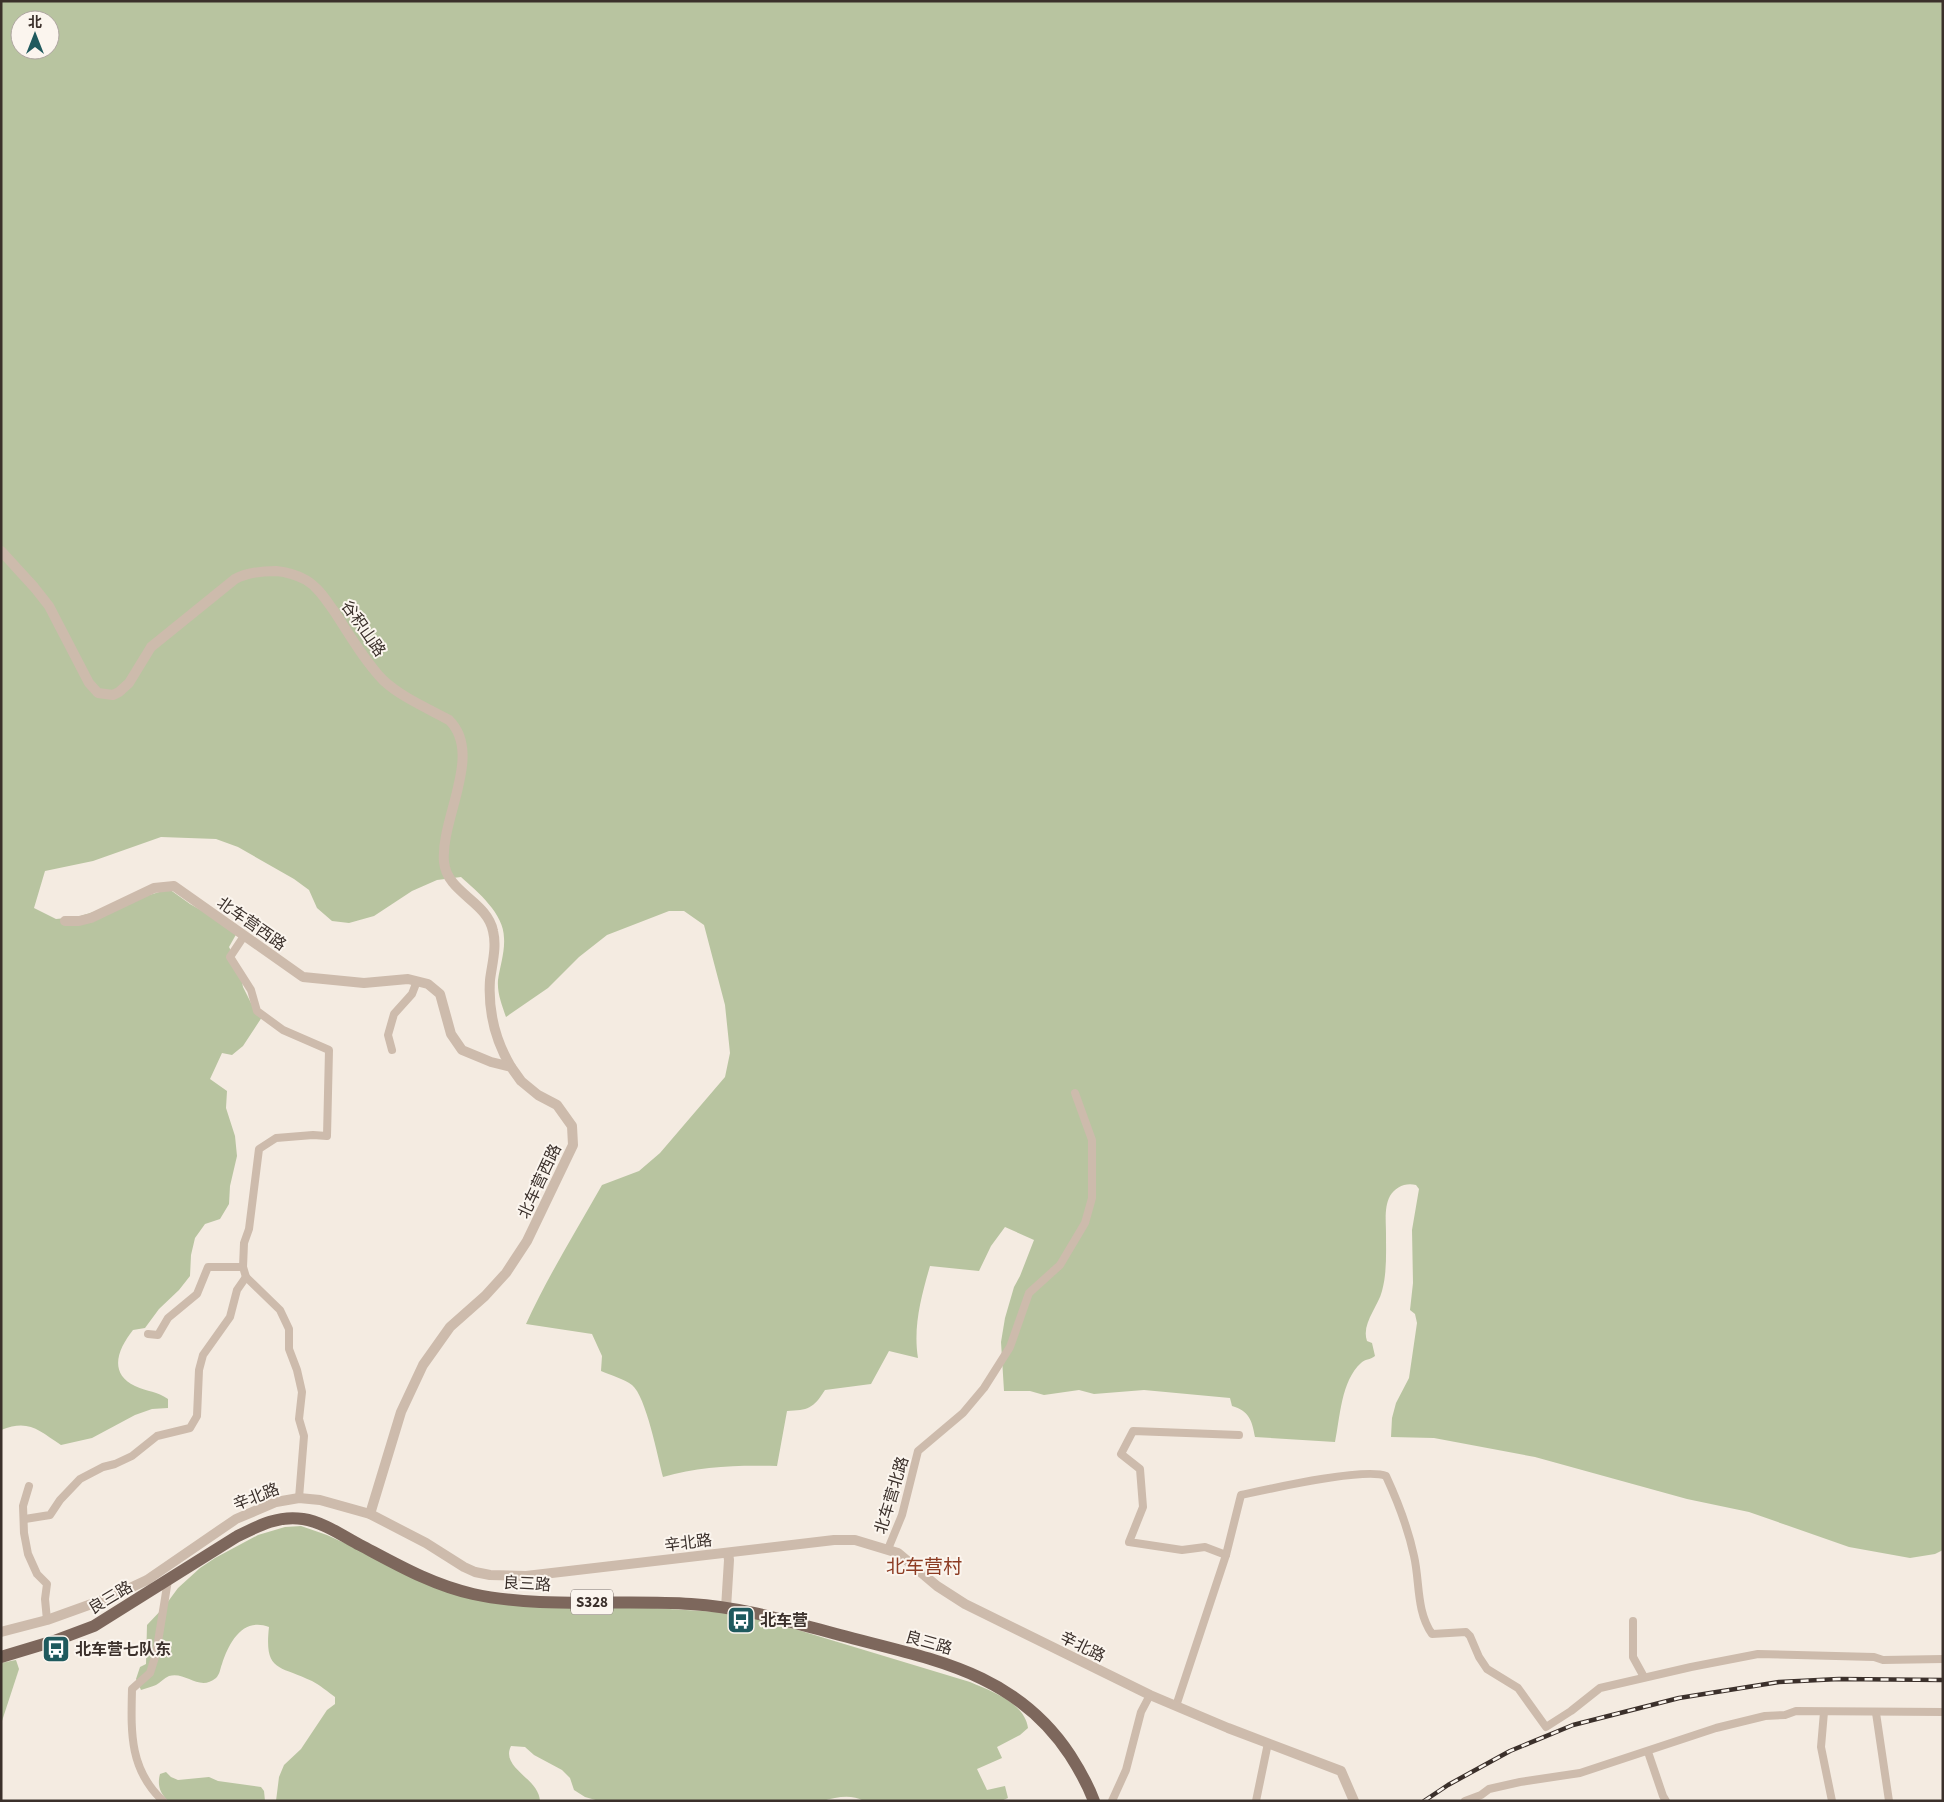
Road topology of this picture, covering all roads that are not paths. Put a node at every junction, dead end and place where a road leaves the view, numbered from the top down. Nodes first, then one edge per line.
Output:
1 (1, 551) edge
2 (64, 921) dead end
3 (244, 936) junction
4 (418, 981) junction
5 (392, 1050) dead end
6 (511, 1067) junction
7 (1075, 1093) dead end
8 (243, 1268) junction
9 (246, 1277) junction
10 (148, 1334) dead end
11 (1239, 1435) dead end
12 (30, 1486) dead end
13 (299, 1498) junction
14 (370, 1514) junction
15 (25, 1519) junction
16 (888, 1550) junction
17 (728, 1553) junction
18 (1226, 1554) junction
19 (168, 1580) junction
20 (726, 1608) junction
21 (47, 1620) junction
22 (1633, 1621) dead end
23 (1, 1632) edge
24 (1, 1657) edge
25 (1943, 1660) edge
26 (1644, 1677) junction
27 (1150, 1695) junction
28 (1176, 1706) junction
29 (1824, 1712) junction
30 (1943, 1712) edge
31 (1876, 1713) junction
32 (1268, 1743) junction
33 (1648, 1752) junction
34 (163, 1801) edge
35 (1094, 1801) edge
36 (1112, 1801) edge
37 (1256, 1801) edge
38 (1354, 1801) edge
39 (1465, 1801) edge
40 (1666, 1801) edge
41 (1832, 1801) edge
42 (1889, 1801) edge

1 - 6 street, 谷积山路
2 - 3 street, 北车营西路
3 - 4 street, 北车营西路
3 - 8 street
4 - 5 street
4 - 6 street, 北车营西路
6 - 14 street, 北车营西路
7 - 16 street, 北车营北路
8 - 9 street
8 - 10 street
9 - 13 street
9 - 15 street
11 - 18 street
12 - 15 street
13 - 14 street, 辛北路
13 - 21 street, 辛北路
14 - 17 street, 辛北路
15 - 21 street
16 - 17 street, 辛北路
16 - 27 street, 辛北路
17 - 20 street
18 - 26 street
18 - 28 street
19 - 20 main road, 良三路 / S328
19 - 24 main road, 良三路 / S328
19 - 34 street
20 - 35 main road, 良三路 / S328
21 - 23 street, 辛北路
22 - 26 street
25 - 26 street
27 - 28 street, 辛北路
27 - 36 street
28 - 32 street, 辛北路
29 - 31 street
29 - 33 street
29 - 41 street
30 - 31 street
31 - 42 street
32 - 37 street
32 - 38 street, 辛北路
33 - 39 street
33 - 40 street

